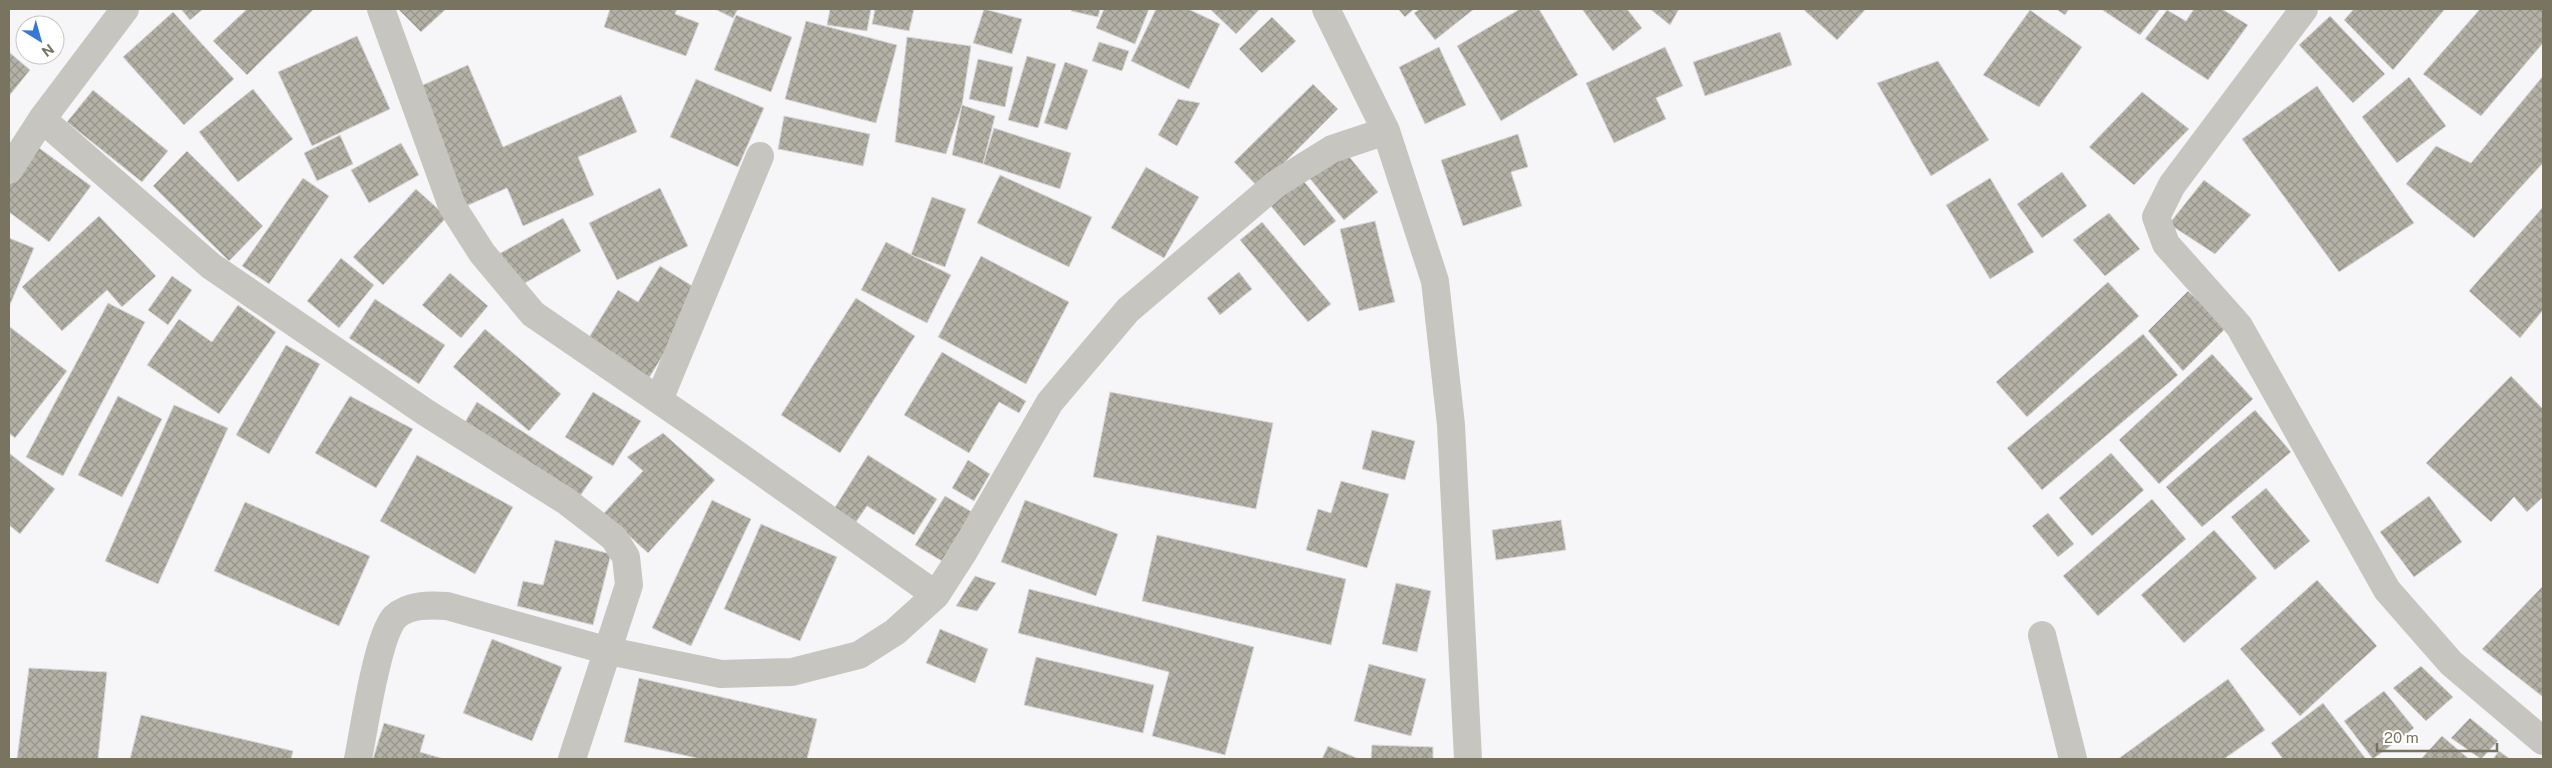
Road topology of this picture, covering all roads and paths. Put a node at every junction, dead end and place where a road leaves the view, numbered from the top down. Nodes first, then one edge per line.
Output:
1 (125, 9) edge
2 (381, 9) edge
3 (1326, 9) edge
4 (2304, 9) edge
5 (42, 119) junction
6 (1386, 131) junction
7 (760, 156) dead end
8 (9, 170) edge
9 (659, 400) junction
10 (936, 595) junction
11 (2042, 635) dead end
12 (609, 651) junction
13 (2543, 741) edge
14 (358, 759) edge
15 (572, 759) edge
16 (1468, 759) edge
17 (2073, 759) edge

1 - 5 street
2 - 9 street
3 - 6 street
4 - 13 street
5 - 8 street
5 - 12 street
6 - 10 street
6 - 16 street
7 - 9 street
9 - 10 street
10 - 12 street
11 - 17 street
12 - 14 street
12 - 15 street

